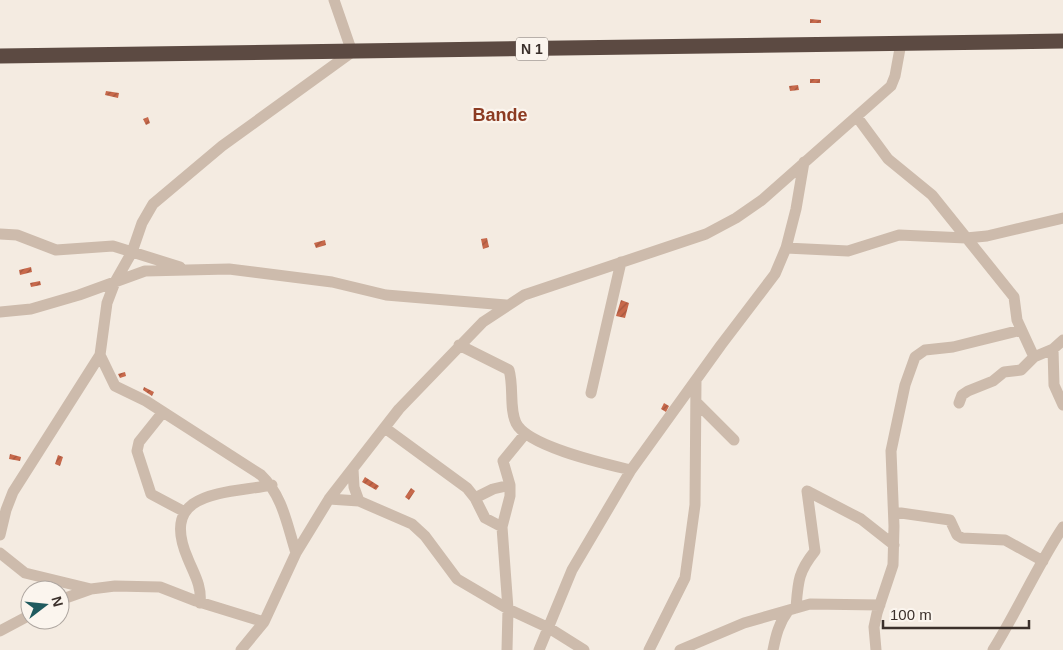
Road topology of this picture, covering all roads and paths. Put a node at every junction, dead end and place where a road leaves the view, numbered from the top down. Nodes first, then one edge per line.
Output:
1 (334, 0) edge
2 (1063, 41) edge
3 (901, 43) junction
4 (352, 52) junction
5 (0, 56) edge
6 (857, 117) junction
7 (804, 162) junction
8 (1063, 218) edge
9 (0, 234) edge
10 (966, 238) junction
11 (786, 248) junction
12 (132, 252) junction
13 (620, 262) junction
14 (189, 270) junction
15 (115, 282) junction
16 (506, 305) junction
17 (0, 312) edge
18 (1021, 330) junction
19 (1063, 340) edge
20 (459, 345) junction
21 (1053, 349) junction
22 (100, 355) junction
23 (1034, 357) junction
24 (696, 380) junction
25 (591, 393) dead end
26 (696, 402) junction
27 (958, 403) dead end
28 (1063, 405) edge
29 (163, 412) junction
30 (385, 428) junction
31 (525, 434) junction
32 (734, 440) dead end
33 (353, 469) junction
34 (632, 470) junction
35 (272, 485) junction
36 (510, 485) junction
37 (476, 498) junction
38 (329, 499) junction
39 (359, 501) junction
40 (183, 511) junction
41 (894, 512) junction
42 (502, 526) junction
43 (1063, 527) edge
44 (0, 535) edge
45 (894, 545) junction
46 (0, 553) edge
47 (296, 553) junction
48 (1043, 561) junction
49 (91, 589) junction
50 (70, 596) edge
51 (200, 603) junction
52 (880, 605) junction
53 (508, 609) junction
54 (792, 609) junction
55 (20, 620) edge
56 (264, 622) junction
57 (548, 628) junction
58 (0, 631) edge
59 (687, 649) edge
60 (241, 650) edge
61 (507, 650) edge
62 (540, 650) edge
63 (584, 650) edge
64 (649, 650) edge
65 (773, 650) edge
66 (876, 650) edge
67 (993, 650) edge

1 - 4 street
2 - 3 highway, N 1
3 - 4 highway, N 1
3 - 6 street
4 - 5 highway, N 1
4 - 12 street
6 - 7 street
6 - 10 street
7 - 11 street
7 - 13 street
8 - 10 street
9 - 12 street
10 - 11 street
10 - 18 street
11 - 24 street
12 - 14 street
12 - 15 street
13 - 16 street
13 - 25 street
14 - 15 street
14 - 16 street
15 - 17 street
15 - 22 street
16 - 20 street
18 - 23 street
18 - 41 street
19 - 21 street
20 - 30 street
20 - 31 street
21 - 23 street
21 - 28 street
22 - 29 street
22 - 44 street
23 - 27 street
24 - 26 street
24 - 34 street
26 - 32 street
26 - 64 street
29 - 35 street
29 - 40 street
30 - 33 street
30 - 37 street
31 - 34 street
31 - 36 street
33 - 38 street
33 - 39 street
34 - 57 street
35 - 40 street
35 - 47 street
36 - 37 street
36 - 42 street
37 - 42 street
38 - 39 street
38 - 47 street
39 - 53 street
40 - 51 street
41 - 45 street
41 - 48 street
42 - 53 street
43 - 48 street
45 - 52 street
45 - 54 street
46 - 49 street
47 - 56 street
48 - 67 street
49 - 50 street
49 - 51 street
51 - 56 street
52 - 54 street
52 - 66 street
53 - 57 street
53 - 61 street
54 - 59 street
54 - 65 street
55 - 58 street
56 - 60 street
57 - 62 street
57 - 63 street

